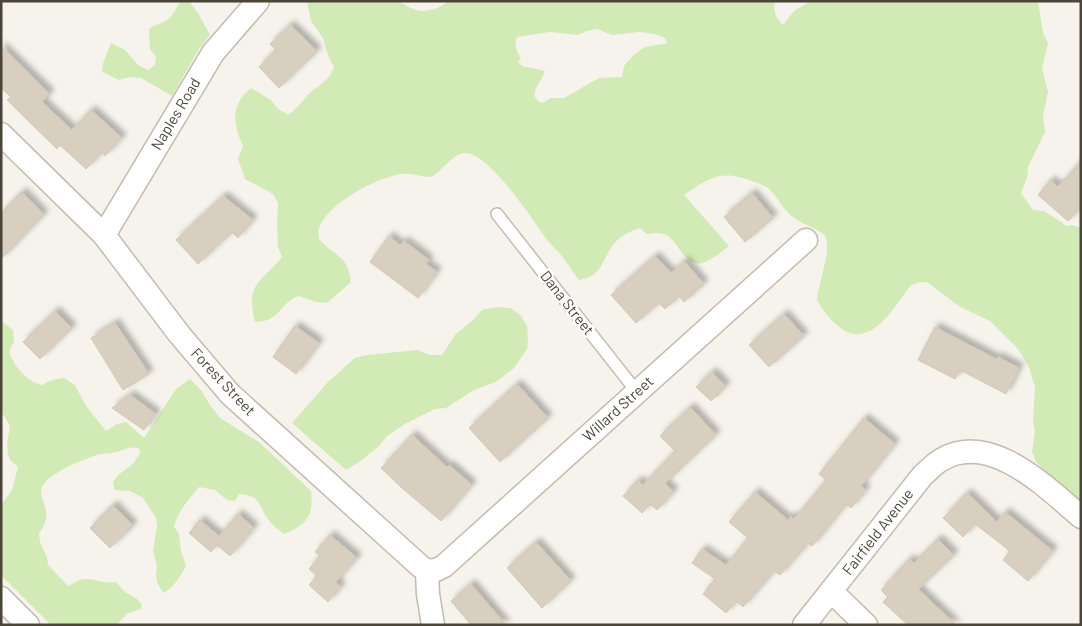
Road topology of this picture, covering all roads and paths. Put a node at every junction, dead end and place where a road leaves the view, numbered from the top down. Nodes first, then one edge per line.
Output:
1 (258, 1) edge
2 (1, 134) edge
3 (497, 214) dead end
4 (104, 235) junction
5 (806, 240) dead end
6 (637, 392) junction
7 (1081, 517) edge
8 (428, 571) junction
9 (831, 591) junction
10 (1, 598) edge
11 (28, 625) edge
12 (433, 625) edge
13 (804, 625) edge
14 (866, 625) edge

1 - 4 street, Naples Road
2 - 4 street, Forest Street
3 - 6 lane, Dana Street
4 - 8 street, Forest Street
5 - 6 street, Willard Street
6 - 8 street, Willard Street
7 - 9 street, Fairfield Avenue
8 - 12 street
9 - 13 street, Fairfield Avenue
9 - 14 street
10 - 11 street

